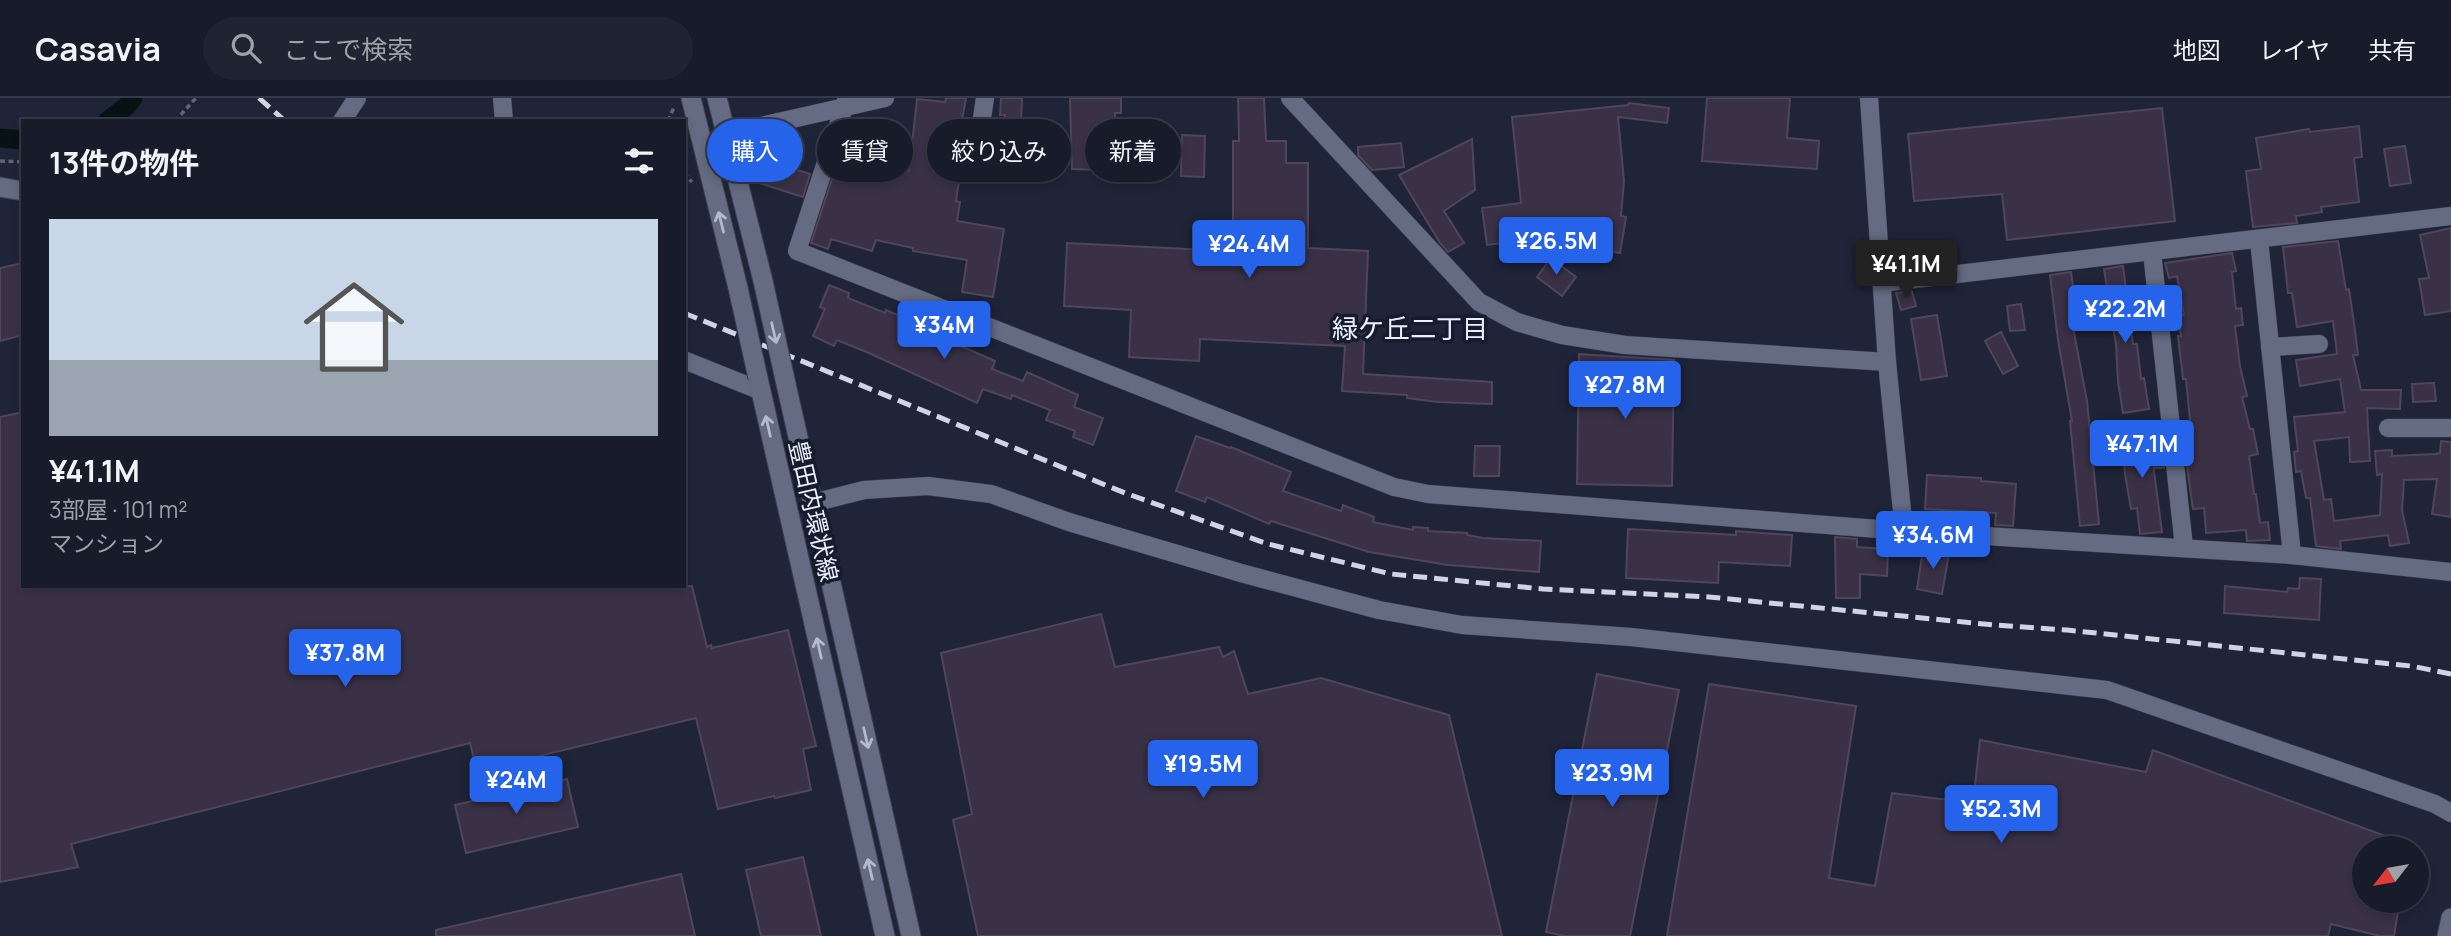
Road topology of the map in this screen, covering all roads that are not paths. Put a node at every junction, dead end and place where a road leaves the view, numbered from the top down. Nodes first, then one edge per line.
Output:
1 (357, 98) edge
2 (502, 98) edge
3 (691, 98) edge
4 (717, 98) edge
5 (885, 98) edge
6 (985, 98) edge
7 (1290, 98) edge
8 (1869, 98) edge
9 (846, 102) edge
10 (343, 119) edge
11 (505, 119) edge
12 (722, 119) edge
13 (782, 119) edge
14 (982, 119) edge
15 (692, 140) edge
16 (738, 182) edge
17 (0, 187) edge
18 (21, 191) edge
19 (2451, 216) edge
20 (2259, 240) junction
21 (2152, 252) junction
22 (1881, 283) junction
23 (2319, 344) dead end
24 (2270, 347) junction
25 (686, 361) edge
26 (1887, 362) junction
27 (759, 384) junction
28 (2388, 428) dead end
29 (2451, 428) edge
30 (813, 503) junction
31 (1904, 531) junction
32 (2183, 547) junction
33 (2292, 555) junction
34 (2451, 572) edge
35 (2451, 813) edge
36 (2451, 918) edge
37 (885, 936) edge
38 (911, 936) edge
39 (2448, 936) edge

1 - 10 street
2 - 11 street
3 - 15 street, 豊田内環状線
4 - 12 street, 豊田内環状線
5 - 9 street
6 - 14 street
7 - 26 street
8 - 22 street
9 - 13 street
9 - 31 street
27 -> 15 street, 豊田内環状線, bridge
16 -> 30 street, 豊田内環状線, bridge
17 - 18 street
19 - 20 street
20 - 21 street
20 - 24 street
21 - 22 street
21 - 32 street
22 - 26 street
23 - 24 street
24 - 33 street
25 - 27 street
26 - 31 street
37 -> 27 street, 豊田内環状線
28 - 29 street
30 - 35 street
30 -> 38 street, 豊田内環状線
31 - 32 street
32 - 33 street
33 - 34 street
36 - 39 street

